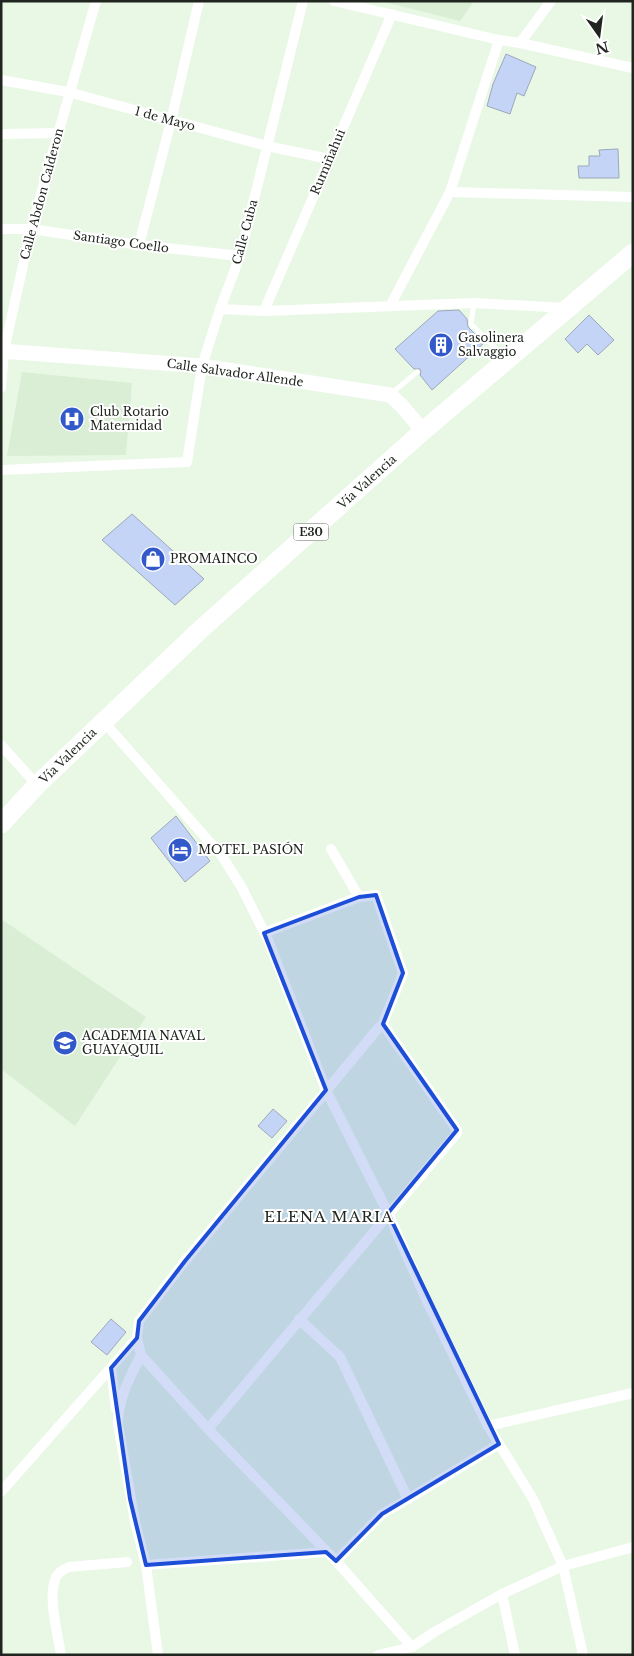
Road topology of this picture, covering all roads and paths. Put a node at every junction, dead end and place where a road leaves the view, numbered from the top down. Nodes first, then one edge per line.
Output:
1 (96, 1) edge
2 (198, 1) edge
3 (303, 1) edge
4 (334, 1) edge
5 (551, 1) edge
6 (392, 14) junction
7 (499, 40) junction
8 (520, 43) junction
9 (633, 68) edge
10 (1, 80) edge
11 (68, 92) junction
12 (171, 121) junction
13 (59, 133) junction
14 (1, 134) edge
15 (267, 146) junction
16 (329, 159) junction
17 (450, 192) junction
18 (633, 197) edge
19 (1, 229) edge
20 (31, 229) junction
21 (139, 245) junction
22 (633, 253) edge
23 (240, 256) junction
24 (474, 304) junction
25 (390, 306) junction
26 (570, 308) junction
27 (220, 309) junction
28 (264, 311) junction
29 (3, 351) edge
30 (506, 360) junction
31 (202, 366) junction
32 (417, 372) dead end
33 (1, 388) edge
34 (390, 395) junction
35 (423, 431) junction
36 (1, 470) edge
37 (104, 722) junction
38 (1, 745) edge
39 (37, 785) junction
40 (1, 824) edge
41 (330, 849) dead end
42 (359, 897) junction
43 (264, 933) junction
44 (382, 1026) junction
45 (326, 1090) junction
46 (388, 1212) junction
47 (300, 1319) junction
48 (137, 1338) junction
49 (141, 1354) junction
50 (111, 1368) junction
51 (633, 1393) edge
52 (118, 1424) junction
53 (488, 1426) junction
54 (208, 1428) junction
55 (499, 1444) junction
56 (1, 1492) edge
57 (408, 1499) junction
58 (633, 1547) edge
59 (326, 1552) junction
60 (336, 1561) junction
61 (127, 1562) dead end
62 (146, 1565) junction
63 (563, 1566) junction
64 (502, 1594) junction
65 (412, 1647) junction
66 (61, 1655) edge
67 (158, 1655) edge
68 (378, 1655) edge
69 (516, 1655) edge
70 (582, 1655) edge

1 - 11 street, Calle Abdon Calderon
2 - 12 street
3 - 15 street, Calle Cuba
4 - 6 street
5 - 8 street
6 - 7 street
6 - 16 street, Rumiñahui
7 - 8 street
7 - 17 street
8 - 9 street
10 - 11 street, 1 de Mayo
11 - 12 street, 1 de Mayo
11 - 13 street, Calle Abdon Calderon
12 - 15 street, 1 de Mayo
12 - 21 street
13 - 14 street
13 - 20 street, Calle Abdon Calderon
15 - 16 street, 1 de Mayo
15 - 23 street, Calle Cuba
16 - 28 street, Rumiñahui
17 - 18 street
17 - 25 street
19 - 20 street, Santiago Coello
20 - 21 street, Santiago Coello
20 - 29 street, Calle Abdon Calderon
21 - 23 street, Santiago Coello
22 - 26 highway, Vía Valencia / E30
23 - 27 street, Calle Cuba
24 - 25 street
24 - 26 street
24 - 30 lane
25 - 28 street
26 - 30 highway, Vía Valencia / E30
27 - 28 street
27 - 31 street, Calle Cuba
29 - 31 street, Calle Salvador Allende
29 - 33 street, Calle Abdon Calderon
30 - 35 highway, Vía Valencia / E30
31 - 34 street, Calle Salvador Allende
31 - 36 street, Calle Cuba
32 - 34 lane
34 - 35 street
35 - 37 highway, Vía Valencia / E30
37 - 39 highway, Vía Valencia / E30
37 - 43 street
38 - 39 street
39 - 40 highway, Vía Valencia / E30
41 - 42 street
42 - 43 street
42 - 44 street
43 - 45 street
44 - 45 street
44 - 46 street
45 - 46 street
45 - 48 street
46 - 47 street
46 - 53 street
47 - 54 street
47 - 57 street
48 - 49 street
48 - 50 street
49 - 52 street
49 - 54 street
50 - 52 street
50 - 56 street
51 - 53 street
52 - 62 street
53 - 55 street
54 - 59 street
55 - 57 street
55 - 63 street
57 - 60 street
58 - 63 street
59 - 60 street
59 - 62 street
60 - 65 street
61 - 66 street
62 - 67 street
63 - 64 street
63 - 70 street
64 - 65 street
64 - 69 street
65 - 68 street

